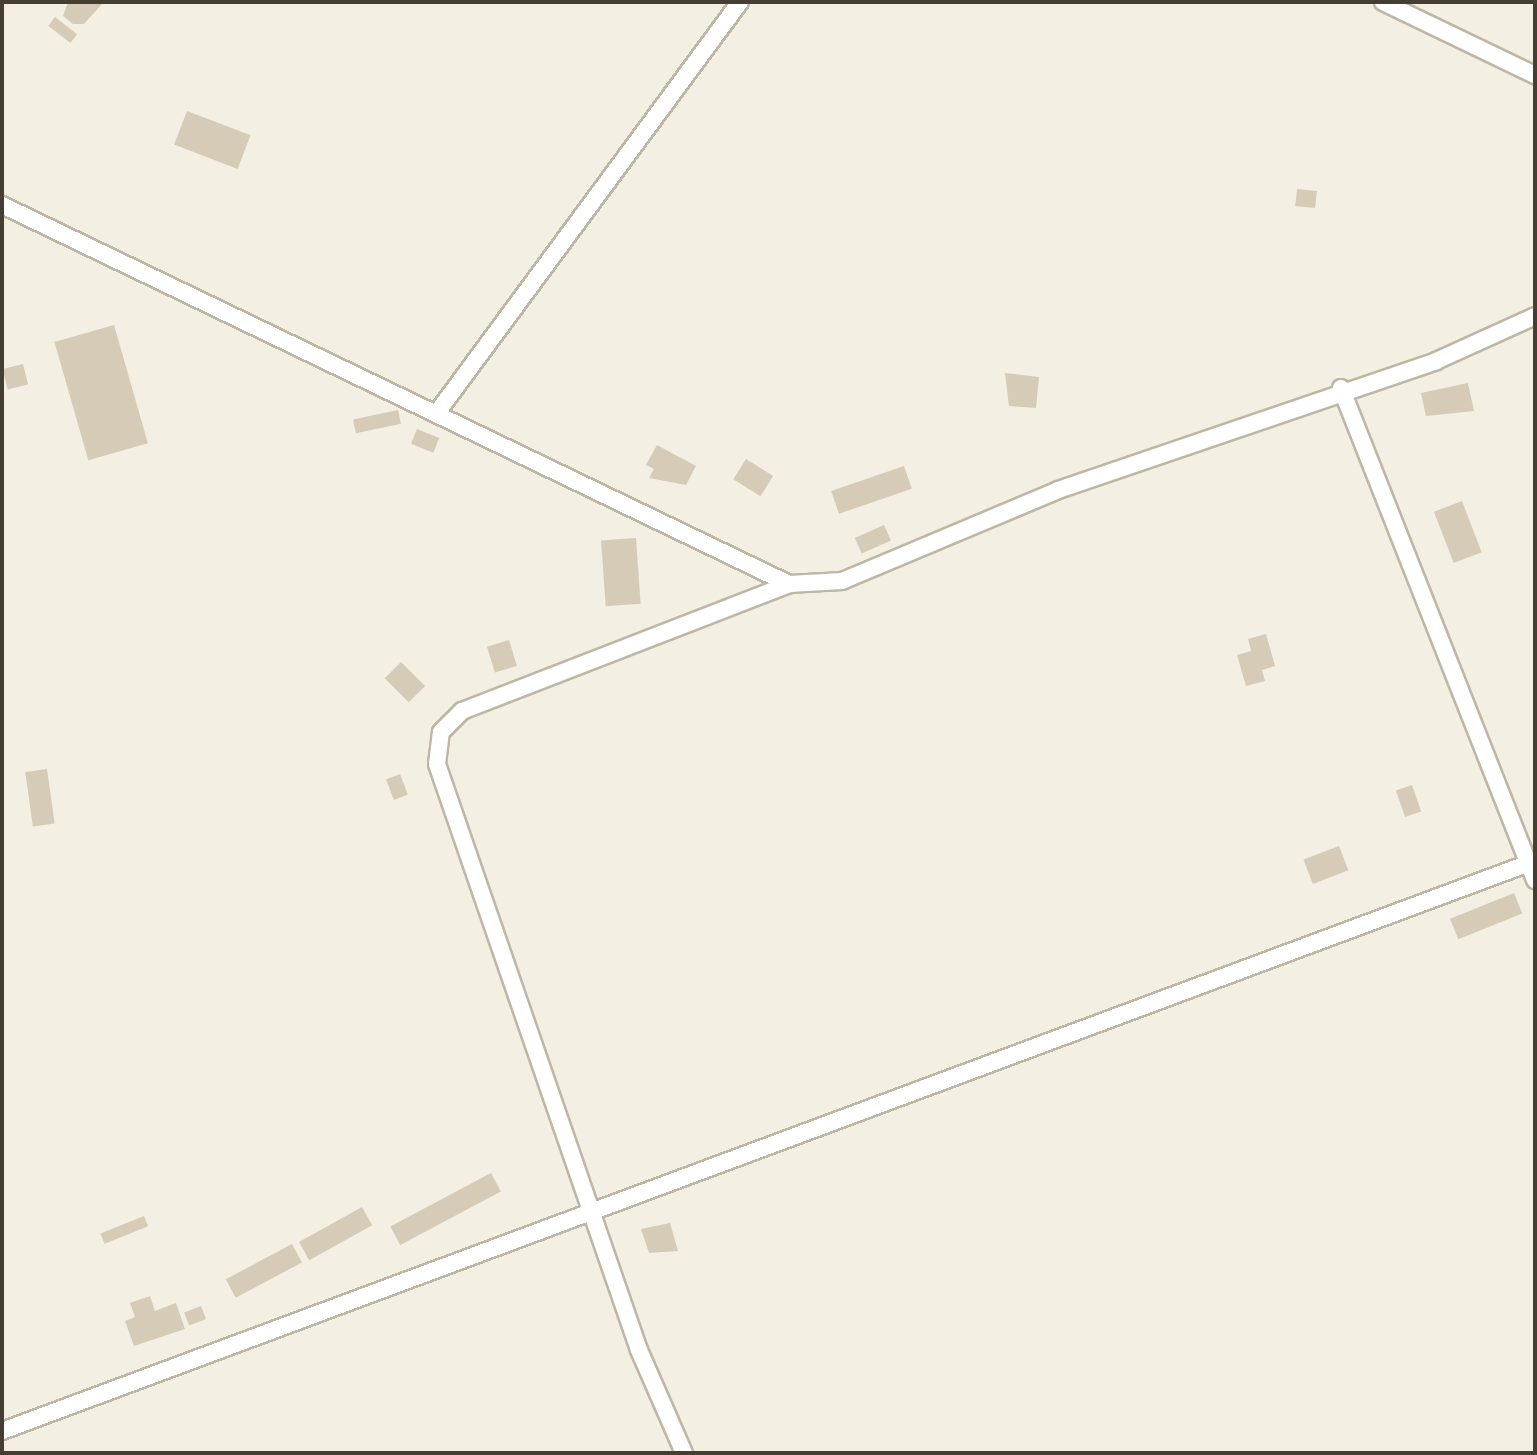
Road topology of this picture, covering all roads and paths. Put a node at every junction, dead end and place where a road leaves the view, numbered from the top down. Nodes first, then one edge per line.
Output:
1 (740, 2) edge
2 (1383, 2) edge
3 (1535, 75) edge
4 (2, 205) edge
5 (1535, 316) edge
6 (1341, 388) junction
7 (436, 414) junction
8 (789, 584) junction
9 (1532, 862) edge
10 (1535, 880) edge
11 (591, 1207) junction
12 (2, 1431) edge
13 (684, 1453) edge

1 - 7 street
2 - 3 street
4 - 7 street
5 - 6 street
6 - 8 street
6 - 9 street
7 - 8 street
8 - 11 street
9 - 10 street
9 - 11 street
11 - 12 street
11 - 13 street

